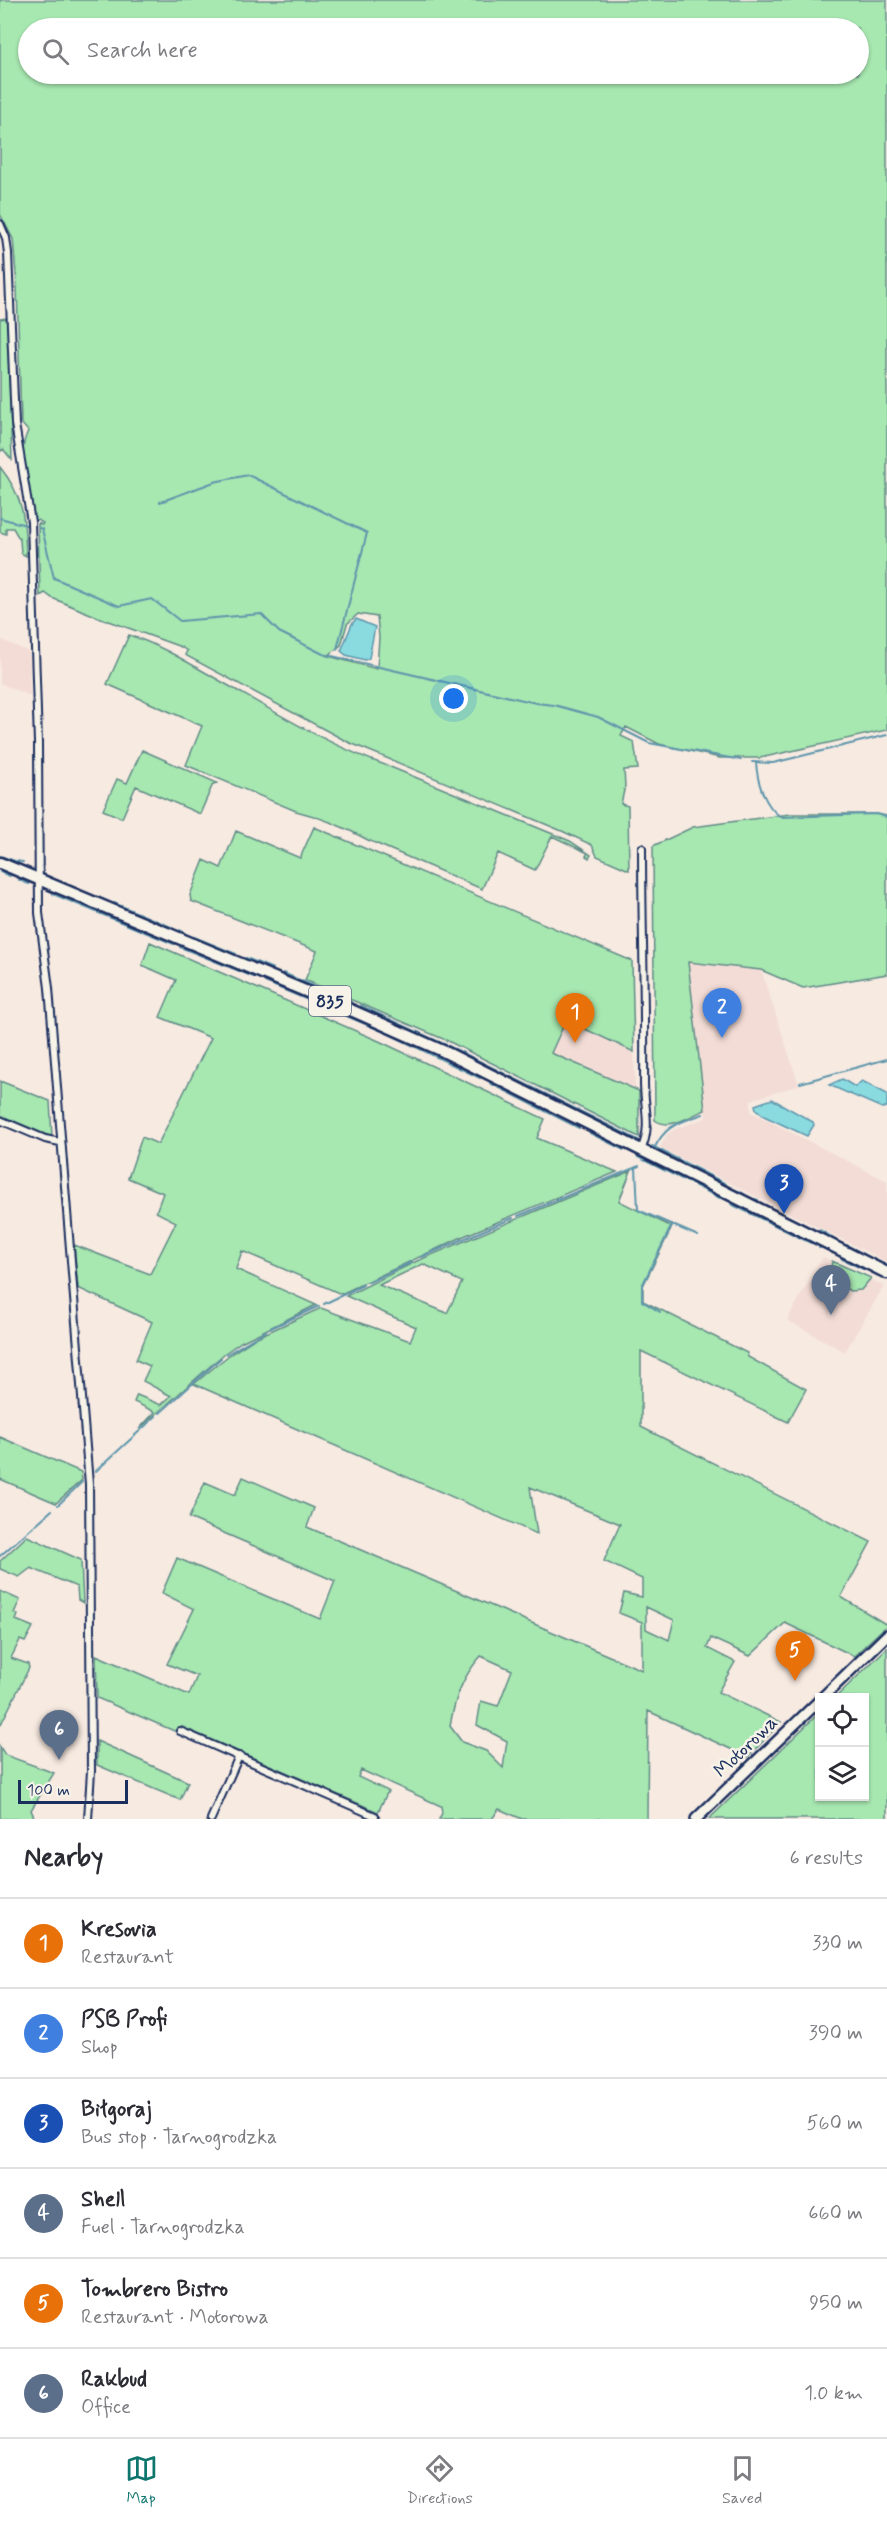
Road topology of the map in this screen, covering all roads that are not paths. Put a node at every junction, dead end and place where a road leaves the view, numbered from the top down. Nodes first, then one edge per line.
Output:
1 (0, 224) edge
2 (642, 848) dead end
3 (0, 863) edge
4 (39, 880) junction
5 (0, 1120) edge
6 (60, 1142) junction
7 (641, 1150) junction
8 (887, 1273) edge
9 (887, 1635) edge
10 (827, 1693) edge
11 (815, 1705) edge
12 (180, 1731) dead end
13 (239, 1756) junction
14 (88, 1819) edge
15 (211, 1819) edge
16 (374, 1819) edge
17 (696, 1819) edge

1 - 4 street
2 - 7 street
3 - 4 main road, 835
4 - 6 street
4 - 7 main road, 835
5 - 6 street
6 - 14 street
7 - 8 main road, 835
9 - 10 street, Motorowa
11 - 17 street, Motorowa
12 - 13 street
13 - 15 street
13 - 16 street

